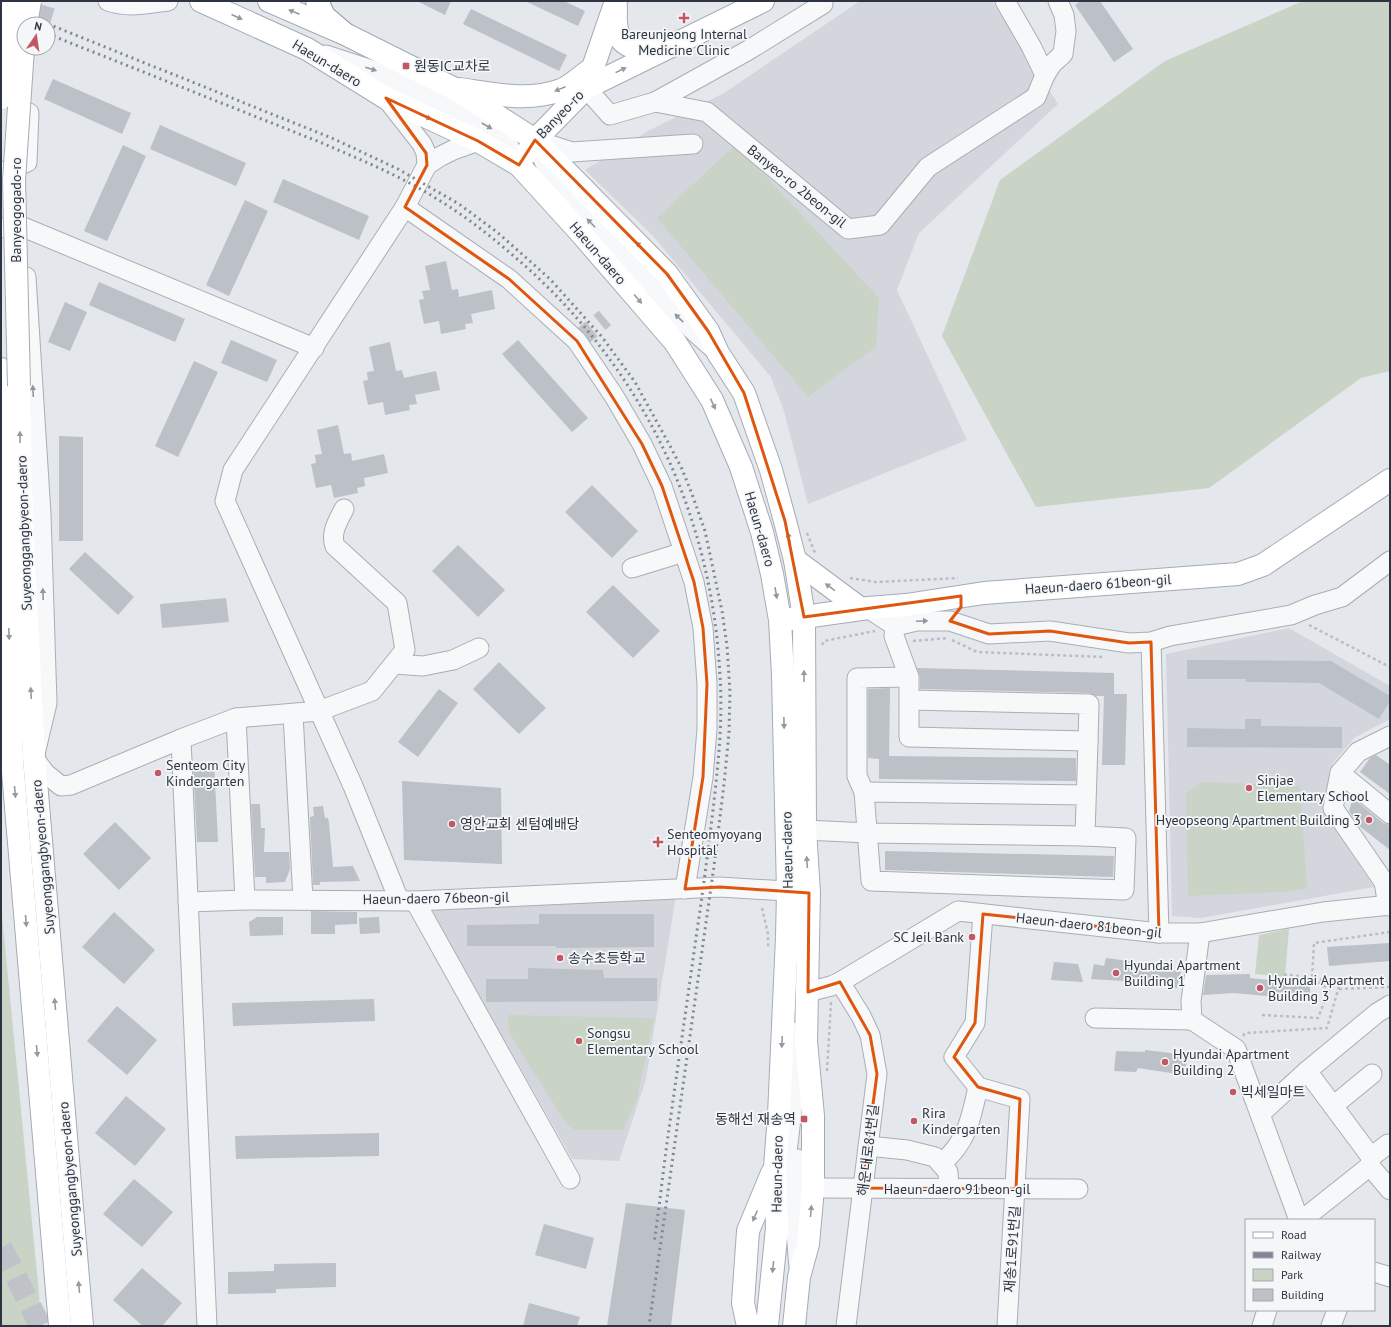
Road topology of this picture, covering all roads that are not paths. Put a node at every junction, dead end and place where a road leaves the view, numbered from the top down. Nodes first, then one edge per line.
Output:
1 (11, 1) edge
2 (30, 1) edge
3 (108, 1) edge
4 (168, 1) edge
5 (201, 1) edge
6 (269, 1) edge
7 (317, 1) edge
8 (822, 1) edge
9 (1005, 1) edge
10 (1058, 1) edge
11 (616, 2) edge
12 (750, 4) edge
13 (27, 16) edge
14 (345, 34) junction
15 (307, 48) junction
16 (660, 51) junction
17 (22, 56) edge
18 (30, 56) edge
19 (1045, 75) junction
20 (590, 78) junction
21 (455, 89) junction
22 (1, 98) edge
23 (386, 98) junction
24 (655, 102) junction
25 (535, 140) junction
26 (478, 141) junction
27 (693, 144) dead end
28 (427, 165) junction
29 (519, 165) junction
30 (1, 173) edge
31 (405, 206) junction
32 (23, 227) junction
33 (1, 228) edge
34 (314, 348) junction
35 (1, 369) edge
36 (10, 386) edge
37 (1390, 480) edge
38 (344, 509) dead end
39 (684, 552) junction
40 (795, 560) junction
41 (1390, 560) edge
42 (632, 568) dead end
43 (959, 601) junction
44 (865, 609) junction
45 (804, 617) junction
46 (780, 620) junction
47 (895, 631) junction
48 (1151, 642) junction
49 (480, 648) dead end
50 (400, 657) junction
51 (909, 677) junction
52 (909, 700) junction
53 (1, 707) edge
54 (319, 711) junction
55 (293, 714) junction
56 (236, 718) junction
57 (181, 738) junction
58 (1388, 739) edge
59 (1088, 741) junction
60 (34, 758) junction
61 (12, 760) junction
62 (1340, 773) junction
63 (864, 792) junction
64 (1086, 795) junction
65 (1390, 814) edge
66 (805, 830) junction
67 (868, 833) junction
68 (1085, 836) junction
69 (685, 889) junction
70 (788, 892) junction
71 (809, 893) junction
72 (245, 900) junction
73 (303, 900) junction
74 (407, 901) junction
75 (188, 902) junction
76 (1389, 905) edge
77 (983, 914) junction
78 (1159, 933) junction
79 (1200, 933) junction
80 (840, 982) junction
81 (808, 992) junction
82 (1390, 1005) edge
83 (1095, 1018) dead end
84 (1192, 1020) junction
85 (806, 1041) junction
86 (1307, 1071) junction
87 (1372, 1074) dead end
88 (978, 1087) junction
89 (1333, 1106) junction
90 (1260, 1114) junction
91 (1388, 1144) dead end
92 (868, 1146) junction
93 (1371, 1161) junction
94 (940, 1164) junction
95 (775, 1167) junction
96 (570, 1179) dead end
97 (813, 1188) junction
98 (862, 1188) junction
99 (949, 1188) junction
100 (1016, 1189) junction
101 (1078, 1189) dead end
102 (1390, 1190) edge
103 (1299, 1219) edge
104 (1303, 1219) edge
105 (777, 1228) junction
106 (1375, 1272) edge
107 (799, 1277) junction
108 (1390, 1277) edge
109 (1268, 1311) edge
110 (1337, 1311) edge
111 (60, 1326) edge
112 (82, 1326) edge
113 (207, 1326) edge
114 (748, 1326) edge
115 (767, 1326) edge
116 (794, 1326) edge
117 (846, 1326) edge
118 (1007, 1326) edge
119 (1262, 1326) edge
120 (1331, 1326) edge

1 - 22 main road, bridge
2 - 13 main road, bridge
3 - 4 street
5 -> 15 main road, Haeun-daero
14 -> 6 main road, Haeun-daero
7 - 14 main road
8 - 24 street
9 - 19 street
10 - 19 street, Banyeo-ro 2beon-gil
11 - 16 main road
11 - 20 main road
12 - 16 main road, Banyeo-ro
14 - 21 main road, Haeun-daero
15 - 23 main road, Haeun-daero
15 -> 29 street
20 -> 16 main road, Banyeo-ro
17 - 36 main road, Banyeogogado-ro, bridge
18 - 30 street
19 - 24 street, Banyeo-ro 2beon-gil
20 -> 21 main road
20 - 24 street
20 - 25 main road, Banyeo-ro
21 - 25 main road, Haeun-daero
23 -> 26 main road, Haeun-daero
23 - 28 street
25 - 27 street
25 - 29 main road, Banyeo-ro
40 -> 25 main road, Haeun-daero
26 - 28 street
26 - 29 main road, Haeun-daero
28 - 31 street
29 -> 46 main road, Haeun-daero
31 - 34 street
31 - 39 street
32 - 33 street
32 - 34 street
60 -> 32 street
34 - 54 street
35 - 36 main road
60 -> 36 main road, Suyeonggangbyeon-daero
36 -> 61 main road
37 - 43 main road, Haeun-daero 61beon-gil
38 - 50 street
39 - 42 street
39 - 69 street
44 -> 40 main road
40 - 45 main road, Haeun-daero
41 - 48 street
43 - 44 main road, Haeun-daero 61beon-gil
47 -> 43 street
43 - 48 street
44 - 45 main road, Haeun-daero 61beon-gil
44 - 47 street
45 - 46 main road, Haeun-daero 61beon-gil
66 -> 45 main road, Haeun-daero
46 -> 70 main road, Haeun-daero
47 - 51 street
48 - 78 street
49 - 50 street
50 - 54 street
51 - 52 street
51 - 63 street
52 - 59 street
52 - 59 street
53 - 61 street
54 - 55 street
54 - 74 street
55 - 56 street
55 - 73 street
56 - 57 street
56 - 72 street
57 - 60 street
57 - 75 street
58 - 62 street
59 - 64 street
112 -> 60 main road, Suyeonggangbyeon-daero
61 -> 111 main road
62 - 65 street
62 - 76 street
63 - 64 street
63 - 67 street
64 - 68 street
66 - 67 street
71 -> 66 main road, Haeun-daero
67 - 68 street
67 - 68 street
69 - 70 street, Haeun-daero 76beon-gil
69 - 74 street, Haeun-daero 76beon-gil
70 - 71 street, Haeun-daero 76beon-gil
70 -> 95 main road, Haeun-daero
70 - 105 street
71 - 81 main road, Haeun-daero
72 - 73 street, Haeun-daero 76beon-gil
72 - 75 street, Haeun-daero 76beon-gil
73 - 74 street, Haeun-daero 76beon-gil
74 - 96 street
75 - 113 street
76 - 79 street, Haeun-daero 81beon-gil
77 - 78 street, Haeun-daero 81beon-gil
77 - 80 street, Haeun-daero 81beon-gil
77 - 88 street
78 - 79 street, Haeun-daero 81beon-gil
79 - 84 street
80 - 81 street, Haeun-daero 81beon-gil
80 - 92 street, 해운대로81번길
81 - 85 main road, Haeun-daero
82 - 86 street
83 - 84 street
84 - 90 street
85 - 97 main road, Haeun-daero
85 - 107 street
86 - 89 street
86 - 90 street
87 - 89 street
88 - 94 street
88 - 100 street, 재송1로91번길
89 - 93 street
90 - 103 street
91 - 93 street
92 - 94 street
92 - 98 street, 해운대로81번길
93 - 102 street
93 - 104 street
94 - 99 street
95 - 105 main road, Haeun-daero
95 -> 114 main road
97 - 98 street, Haeun-daero 91beon-gil
107 -> 97 main road, Haeun-daero
98 - 99 street, Haeun-daero 91beon-gil
98 - 117 street, 해운대로81번길
99 - 100 street, Haeun-daero 91beon-gil
100 - 101 street, Haeun-daero 91beon-gil
100 - 118 street, 재송1로91번길
105 -> 115 main road, Haeun-daero
106 - 108 street
107 - 116 main road, Haeun-daero
109 - 119 street
110 - 120 street

